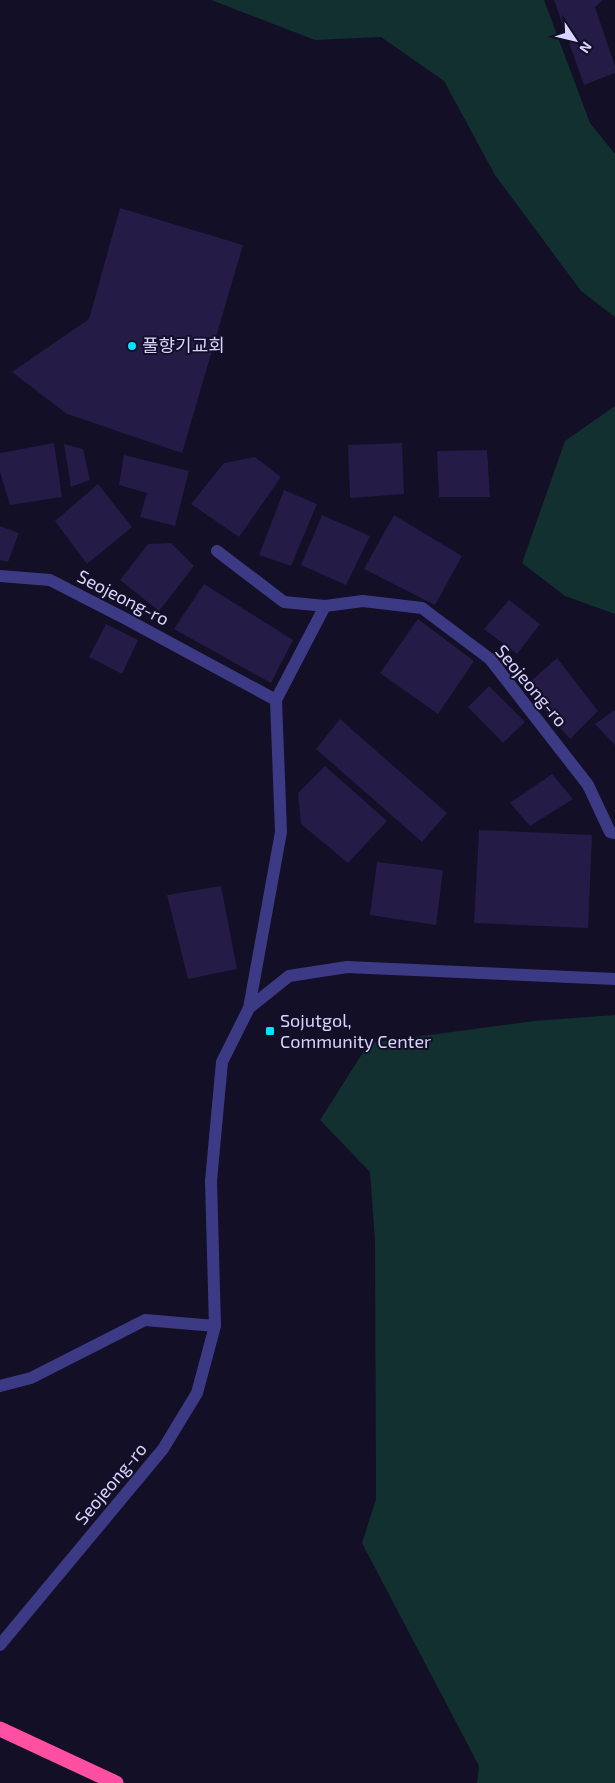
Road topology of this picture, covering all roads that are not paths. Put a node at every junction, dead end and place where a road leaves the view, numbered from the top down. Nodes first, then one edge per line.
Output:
1 (217, 551) dead end
2 (0, 576) edge
3 (325, 606) junction
4 (276, 700) junction
5 (615, 833) edge
6 (615, 979) edge
7 (249, 1008) junction
8 (214, 1326) junction
9 (0, 1386) edge
10 (0, 1645) edge
11 (1, 1730) edge
12 (116, 1783) edge

1 - 3 street, Seojeong-ro
2 - 4 street, Seojeong-ro
3 - 4 street, Seojeong-ro
3 - 5 street, Seojeong-ro
4 - 7 street, Seojeong-ro
6 - 7 street, Seojeong-ro
7 - 8 street, Seojeong-ro
8 - 9 street
8 - 10 street, Seojeong-ro
11 - 12 highway

